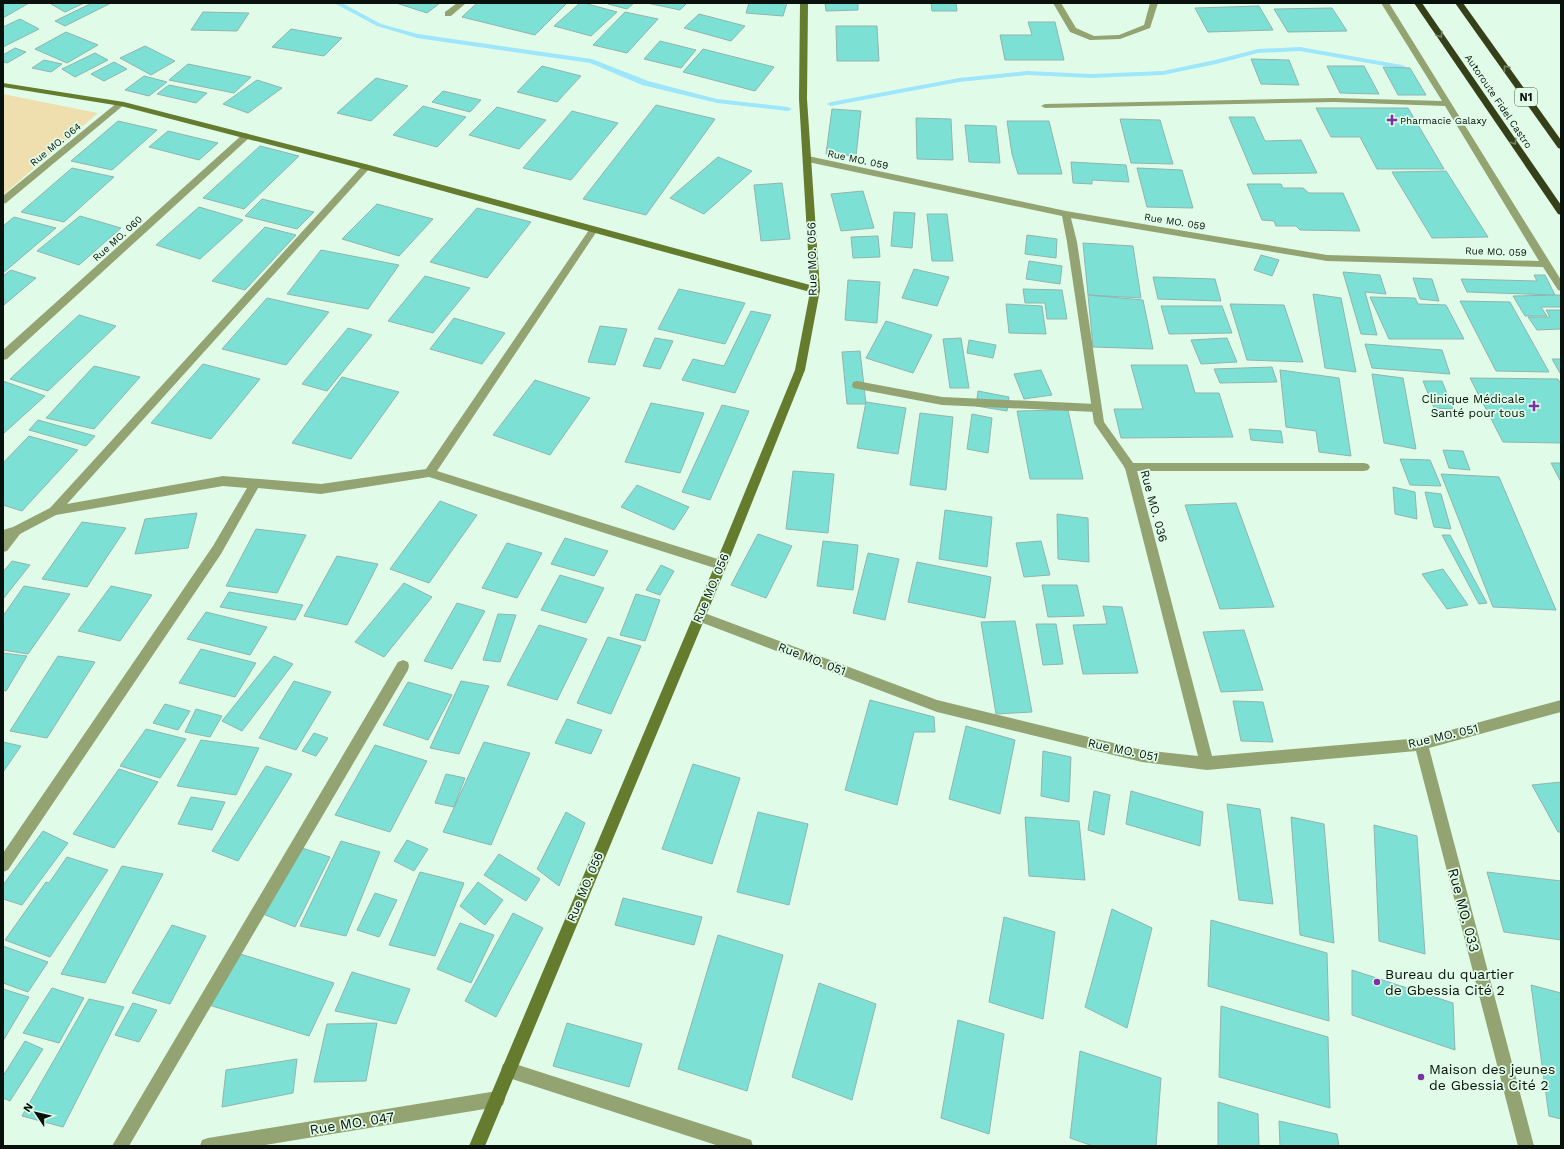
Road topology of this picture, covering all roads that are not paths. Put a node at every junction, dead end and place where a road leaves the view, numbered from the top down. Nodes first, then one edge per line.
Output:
1 (462, 3) edge
2 (804, 3) edge
3 (1057, 3) edge
4 (1154, 3) edge
5 (1385, 3) edge
6 (1418, 3) edge
7 (1459, 3) edge
8 (1463, 3) edge
9 (448, 14) dead end
10 (1492, 48) junction
11 (3, 86) edge
12 (121, 104) junction
13 (1446, 104) junction
14 (1045, 106) dead end
15 (246, 136) junction
16 (1561, 146) edge
17 (808, 159) junction
18 (366, 167) junction
19 (3, 201) edge
20 (1561, 212) edge
21 (1066, 214) junction
22 (594, 229) junction
23 (1544, 264) junction
24 (1561, 288) edge
25 (815, 290) junction
26 (3, 356) edge
27 (857, 385) dead end
28 (1096, 408) junction
29 (1130, 467) junction
30 (1364, 467) dead end
31 (429, 473) junction
32 (256, 484) junction
33 (54, 512) junction
34 (16, 531) junction
35 (3, 535) edge
36 (3, 547) edge
37 (721, 565) junction
38 (699, 616) junction
39 (403, 666) dead end
40 (1561, 706) edge
41 (1421, 744) junction
42 (1207, 763) junction
43 (3, 865) edge
44 (509, 1070) junction
45 (497, 1099) junction
46 (120, 1146) edge
47 (208, 1146) edge
48 (477, 1146) edge
49 (745, 1146) edge
50 (1526, 1146) edge

1 - 9 street
2 - 17 street, Rue MO. 056
3 - 4 street
5 - 13 street
6 -> 20 highway, Autoroute Fidel Castro
7 - 10 highway, Autoroute Fidel Castro / N1
8 - 10 highway
16 -> 10 highway, Autoroute Fidel Castro / N1
11 - 12 street
12 - 15 street
12 - 19 street, Rue MO. 064
13 - 14 street
13 - 23 street
15 - 18 street
15 - 26 street, Rue MO. 060
17 - 21 street, Rue MO. 059
17 - 25 street, Rue MO. 056
18 - 22 street
18 - 33 street
21 - 23 street, Rue MO. 059
21 - 28 street, Rue MO. 036
22 - 25 street
22 - 31 street
23 - 24 street
25 - 37 street, Rue MO. 056
27 - 28 street
28 - 29 street, Rue MO. 036
29 - 30 street
29 - 42 street, Rue MO. 036
31 - 32 street
31 - 37 street
32 - 33 street
32 - 43 street
33 - 34 street
34 - 35 street
34 - 36 street
37 - 38 street, Rue MO. 056
38 - 42 street, Rue MO. 051
38 - 44 street, Rue MO. 056
39 - 46 street
40 - 41 street, Rue MO. 051
41 - 42 street, Rue MO. 051
41 - 50 street, Rue MO. 033
44 - 45 street, Rue MO. 056
44 - 49 street
45 - 47 street, Rue MO. 047
45 - 48 street, Rue MO. 056

